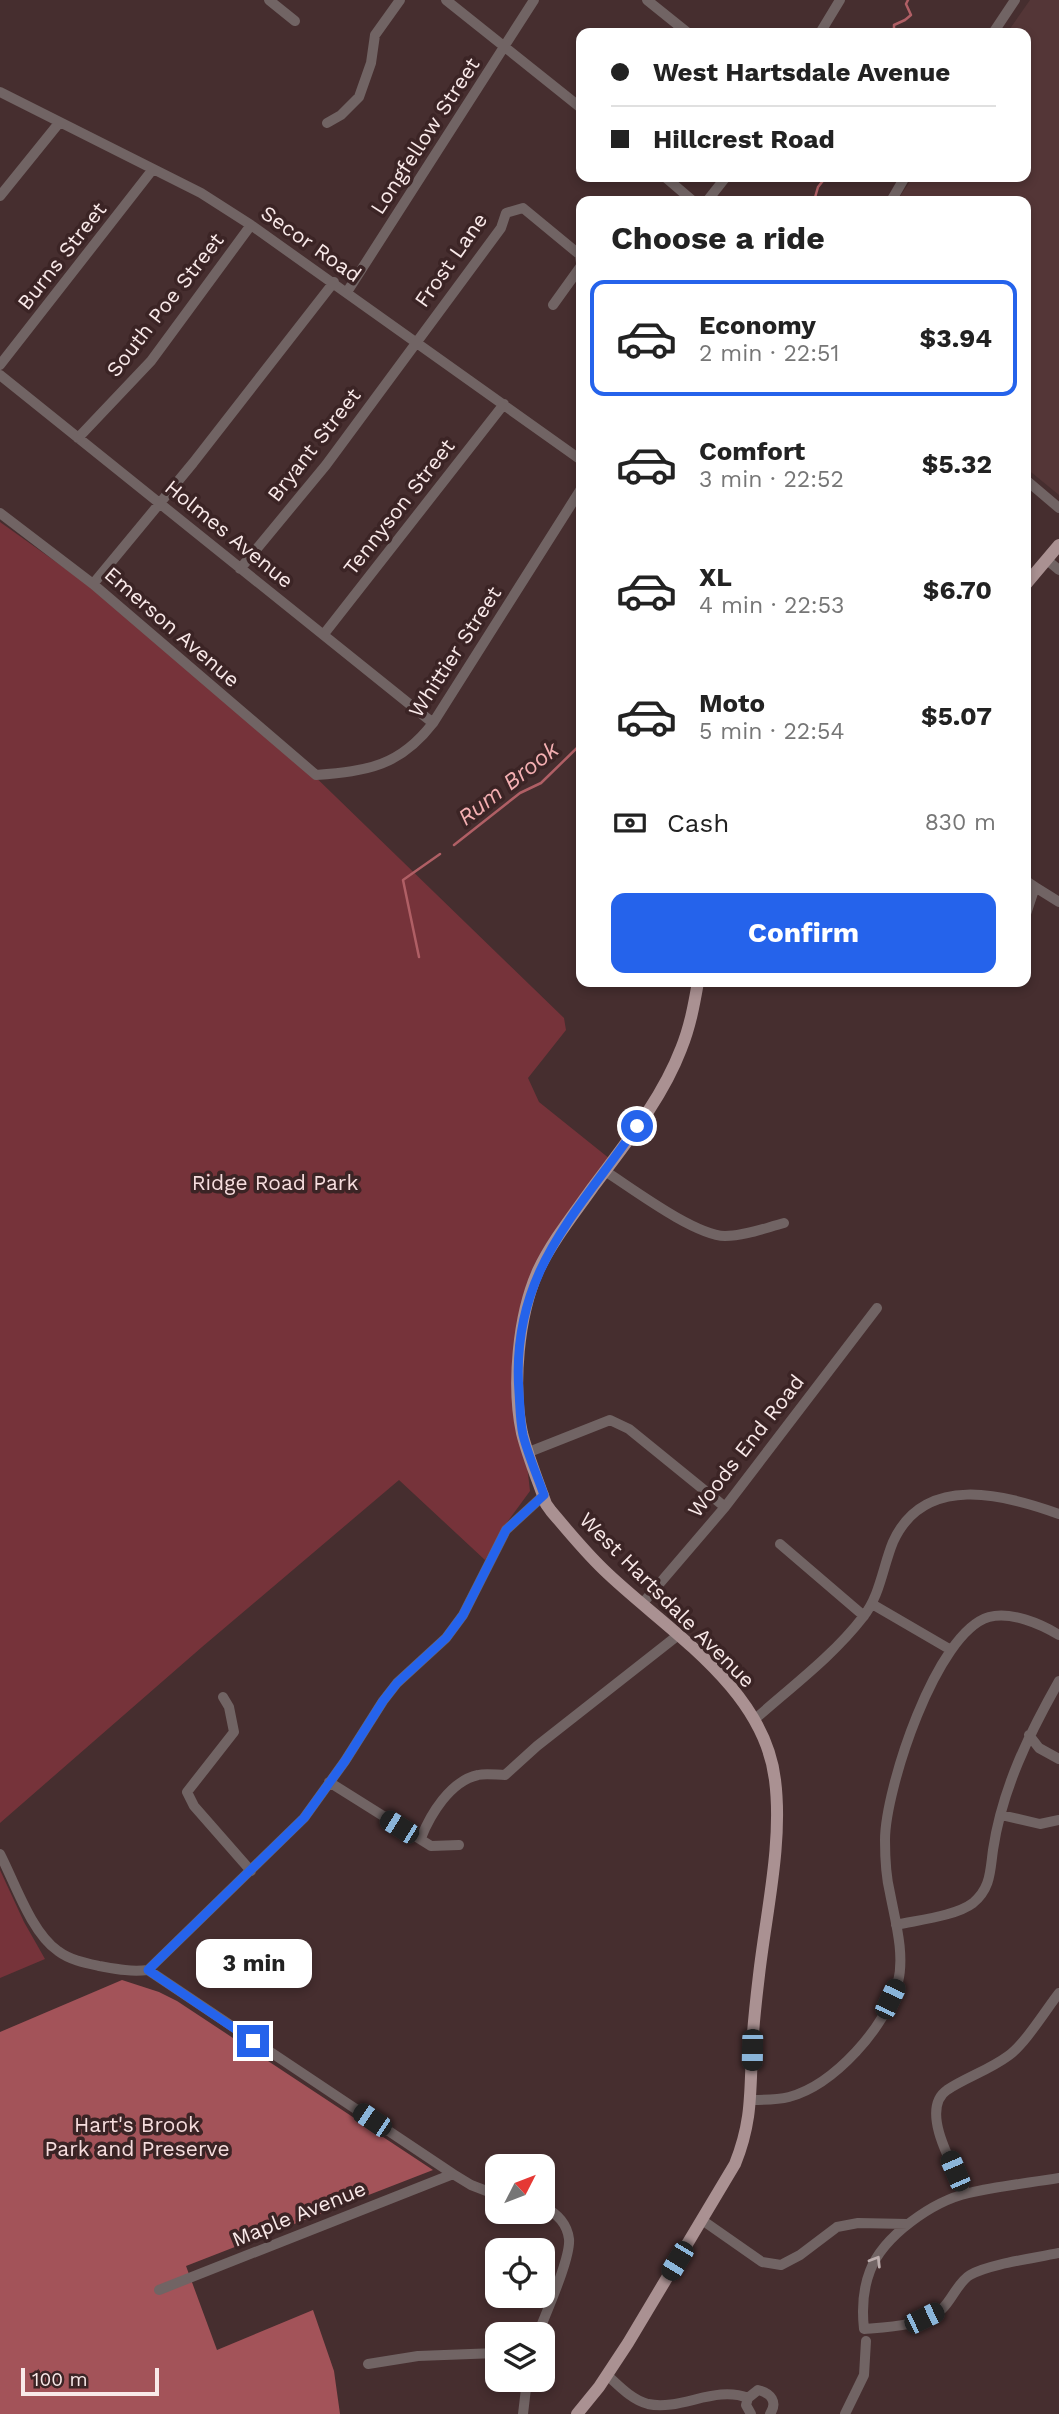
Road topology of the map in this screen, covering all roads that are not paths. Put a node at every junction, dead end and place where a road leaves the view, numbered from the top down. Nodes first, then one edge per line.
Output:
1 (269, 0) edge
2 (400, 0) edge
3 (446, 0) edge
4 (534, 0) edge
5 (647, 0) edge
6 (840, 0) edge
7 (1015, 0) edge
8 (295, 21) dead end
9 (682, 28) edge
10 (823, 28) edge
11 (996, 28) edge
12 (506, 47) junction
13 (0, 92) edge
14 (576, 104) edge
15 (59, 122) junction
16 (327, 123) dead end
17 (153, 169) junction
18 (671, 182) edge
19 (722, 182) edge
20 (0, 196) edge
21 (687, 196) edge
22 (711, 196) edge
23 (251, 225) junction
24 (576, 252) edge
25 (576, 272) edge
26 (334, 282) junction
27 (347, 292) junction
28 (553, 305) dead end
29 (416, 341) junction
30 (0, 365) edge
31 (0, 375) edge
32 (504, 404) junction
33 (78, 438) junction
34 (576, 455) edge
35 (1031, 484) edge
36 (576, 497) edge
37 (159, 504) junction
38 (1059, 508) edge
39 (0, 513) edge
40 (1059, 545) edge
41 (1047, 559) junction
42 (240, 569) junction
43 (1059, 569) edge
44 (1031, 578) edge
45 (93, 584) junction
46 (324, 634) junction
47 (433, 723) junction
48 (316, 775) joint
49 (1031, 884) edge
50 (1035, 887) junction
51 (1031, 899) edge
52 (1059, 902) edge
53 (697, 987) edge
54 (605, 1171) junction
55 (784, 1223) dead end
56 (877, 1308) dead end
57 (528, 1452) junction
58 (544, 1495) junction
59 (725, 1507) junction
60 (1059, 1514) edge
61 (780, 1544) dead end
62 (642, 1604) junction
63 (872, 1604) junction
64 (864, 1616) junction
65 (1059, 1635) edge
66 (677, 1636) junction
67 (951, 1650) junction
68 (1059, 1681) edge
69 (223, 1697) dead end
70 (754, 1720) junction
71 (1029, 1735) junction
72 (1059, 1759) edge
73 (329, 1782) junction
74 (1001, 1815) junction
75 (1059, 1820) edge
76 (421, 1838) junction
77 (459, 1845) dead end
78 (0, 1854) edge
79 (251, 1871) junction
80 (896, 1924) junction
81 (148, 1970) junction
82 (1059, 1993) edge
83 (752, 2100) junction
84 (453, 2174) junction
85 (1059, 2178) edge
86 (485, 2190) edge
87 (966, 2193) junction
88 (555, 2213) edge
89 (702, 2220) junction
90 (908, 2224) junction
91 (1059, 2253) edge
92 (159, 2290) dead end
93 (543, 2322) edge
94 (866, 2341) dead end
95 (485, 2353) edge
96 (368, 2364) dead end
97 (607, 2375) junction
98 (526, 2392) edge
99 (748, 2398) junction
100 (523, 2414) edge
101 (577, 2414) edge
102 (751, 2414) edge
103 (770, 2414) edge
104 (845, 2414) edge

1 - 8 street
2 - 16 street
3 - 12 street
4 - 12 street, Longfellow Street
5 - 9 street
6 - 10 street
7 - 11 street
12 - 14 street
12 - 27 street, Longfellow Street
13 - 15 street, Secor Road
15 - 17 street, Secor Road
15 - 20 street
17 - 23 street, Secor Road
17 - 30 street, Burns Street
18 - 21 street
19 - 22 street
23 - 26 street, Secor Road
23 - 33 street, South Poe Street
24 - 29 street, Frost Lane
25 - 28 street, Frost Lane
26 - 27 street, Secor Road
26 - 37 street
27 - 29 street, Secor Road
29 - 32 street, Secor Road
29 - 42 street, Bryant Street
31 - 33 street, Holmes Avenue
32 - 34 street, Secor Road
32 - 46 street, Tennyson Street
33 - 37 street, Holmes Avenue
35 - 38 street
36 - 47 street, Whittier Street
37 - 42 street, Holmes Avenue
37 - 45 street
39 - 45 street, Emerson Avenue
40 - 41 main road
41 - 43 street
41 - 44 main road
42 - 46 street, Holmes Avenue
45 - 48 street, Emerson Avenue
46 - 47 street, Holmes Avenue
47 - 48 street, Whittier Street
49 - 50 street
50 - 51 street
50 - 52 street
53 - 54 main road, West Hartsdale Avenue
54 - 55 street
54 - 57 main road, West Hartsdale Avenue
56 - 59 street, Woods End Road
57 - 58 main road, West Hartsdale Avenue
57 - 59 street
58 - 62 main road, West Hartsdale Avenue
58 - 73 street
59 - 62 street, Woods End Road
60 - 63 street
61 - 64 street
62 - 66 main road, West Hartsdale Avenue
63 - 64 street
63 - 67 street
64 - 70 street
65 - 67 street
66 - 70 main road, West Hartsdale Avenue
66 - 76 street
67 - 80 street
68 - 71 street
69 - 79 street
70 - 83 main road, West Hartsdale Avenue
71 - 72 street
71 - 74 street
73 - 76 street
73 - 79 street
74 - 75 street
74 - 80 street
76 - 77 street
78 - 81 street
79 - 81 street
80 - 83 street
81 - 84 street
82 - 87 street
83 - 89 main road, West Hartsdale Avenue
84 - 86 street
84 - 92 street, Maple Avenue
85 - 87 street
87 - 90 street
88 - 93 street
89 - 90 street
89 - 97 main road, West Hartsdale Avenue
91 -> 90 street
94 - 104 street
95 - 96 street
97 - 99 street
97 - 101 main road, West Hartsdale Avenue
98 - 100 street
99 - 102 street
99 - 103 street

